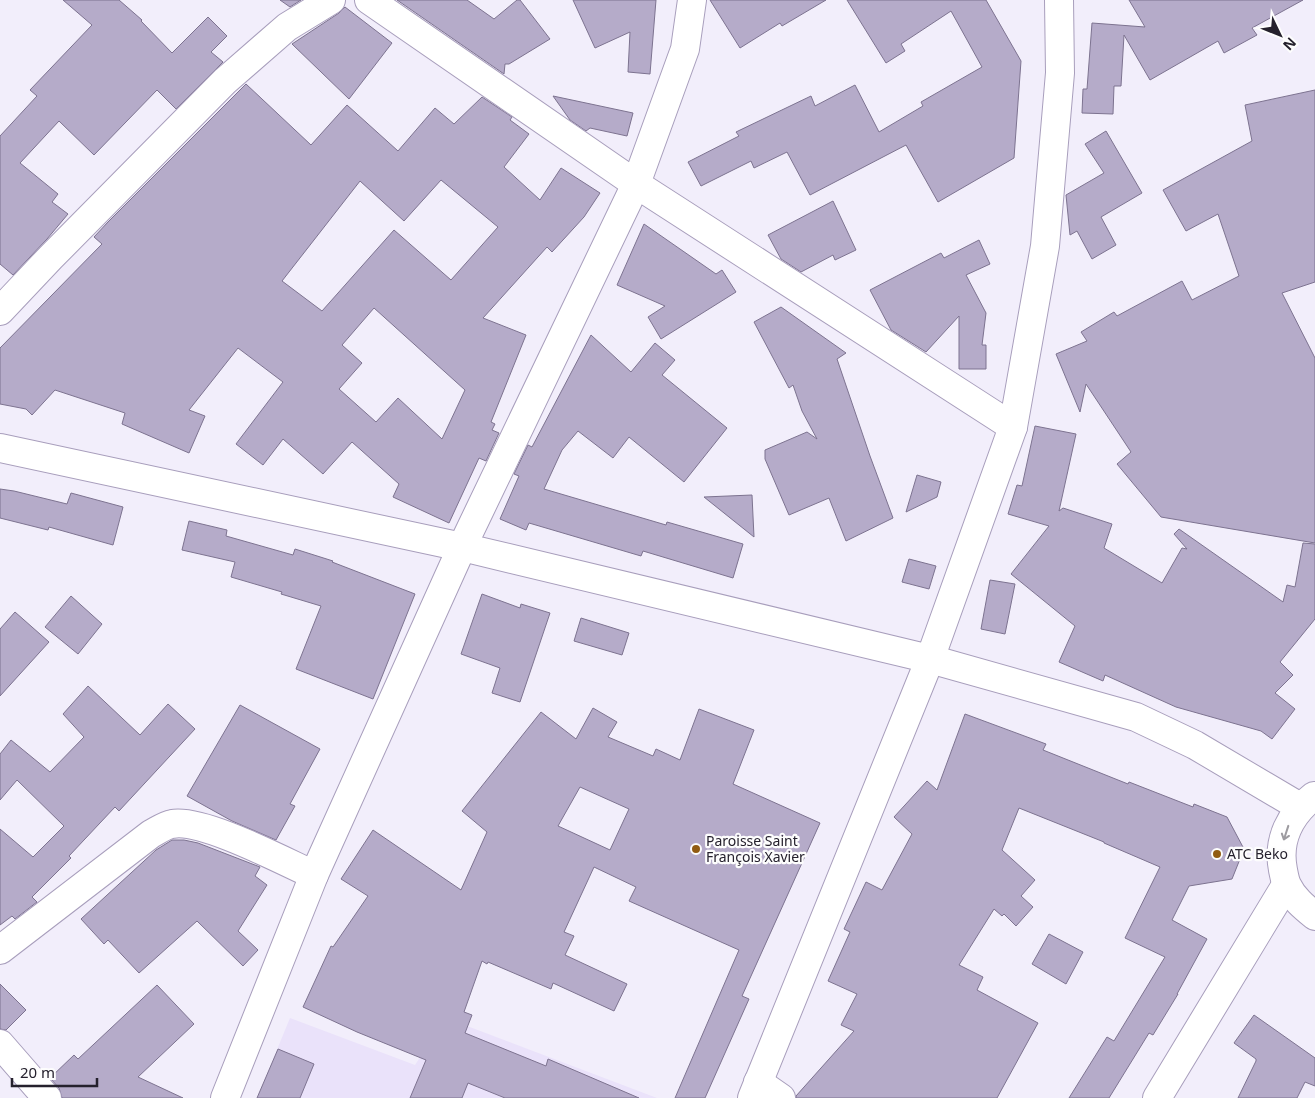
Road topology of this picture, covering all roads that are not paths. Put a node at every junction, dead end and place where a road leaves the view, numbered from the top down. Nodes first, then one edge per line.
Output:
1 (331, 0) edge
2 (369, 0) edge
3 (692, 0) edge
4 (1059, 0) edge
5 (636, 184) junction
6 (0, 311) edge
7 (1013, 427) junction
8 (0, 448) edge
9 (462, 547) junction
10 (930, 659) junction
11 (1308, 801) edge
12 (314, 875) junction
13 (1286, 884) junction
14 (1315, 916) edge
15 (0, 950) edge
16 (0, 1044) edge
17 (755, 1090) edge
18 (47, 1098) edge
19 (225, 1098) edge
20 (780, 1098) edge
21 (1157, 1098) edge

1 - 6 street
2 - 5 street
3 - 5 street
4 - 7 street
5 - 7 street
5 - 9 street
7 - 10 street
8 - 9 street
9 - 10 street
9 - 12 street
10 - 11 street
10 - 17 street
11 -> 13 street
12 - 15 street
12 - 19 street
13 - 14 street
13 - 21 street
16 - 18 street
17 - 20 street

